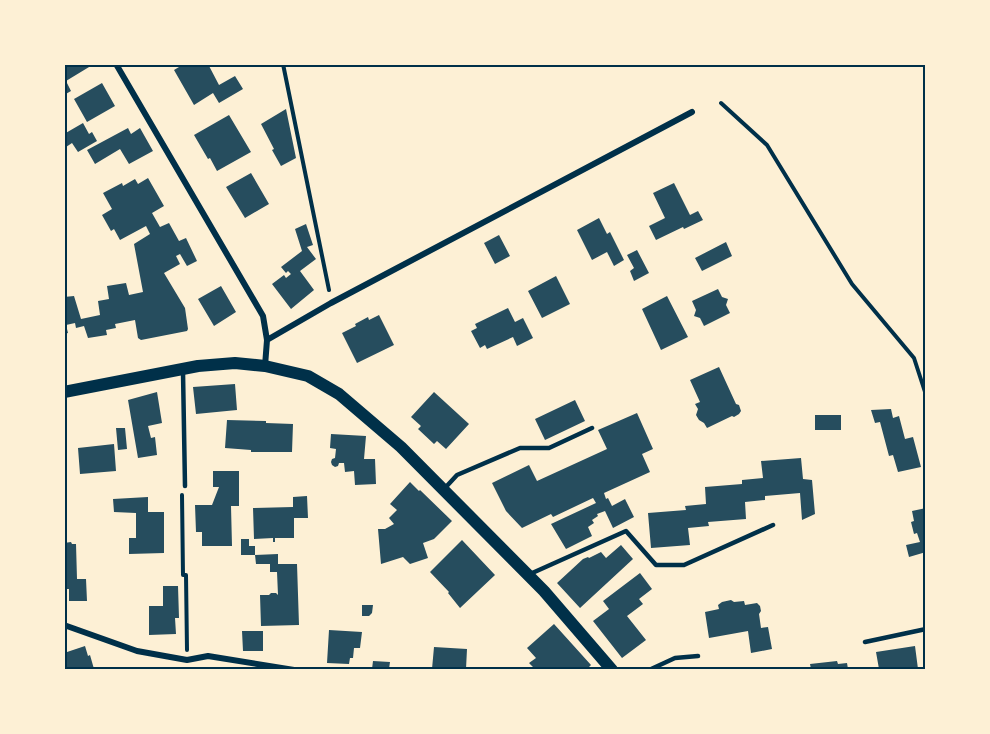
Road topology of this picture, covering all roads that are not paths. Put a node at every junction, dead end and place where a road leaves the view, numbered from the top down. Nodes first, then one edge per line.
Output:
1 (116, 64) edge
2 (692, 112) dead end
3 (267, 340) junction
4 (265, 366) junction
5 (183, 369) junction
6 (64, 392) edge
7 (592, 428) dead end
8 (185, 486) road end
9 (444, 490) junction
10 (773, 525) dead end
11 (528, 575) junction
12 (64, 626) edge
13 (926, 629) edge
14 (865, 642) dead end
15 (698, 656) dead end
16 (294, 669) edge
17 (612, 669) edge
18 (649, 669) edge

1 - 3 street
2 - 3 street
3 - 4 street
4 - 5 main road
4 - 9 main road
5 - 6 main road
5 - 8 lane
7 - 9 lane
9 - 11 main road
10 - 11 lane
11 - 17 main road
12 - 16 street
13 - 14 lane
15 - 18 lane

